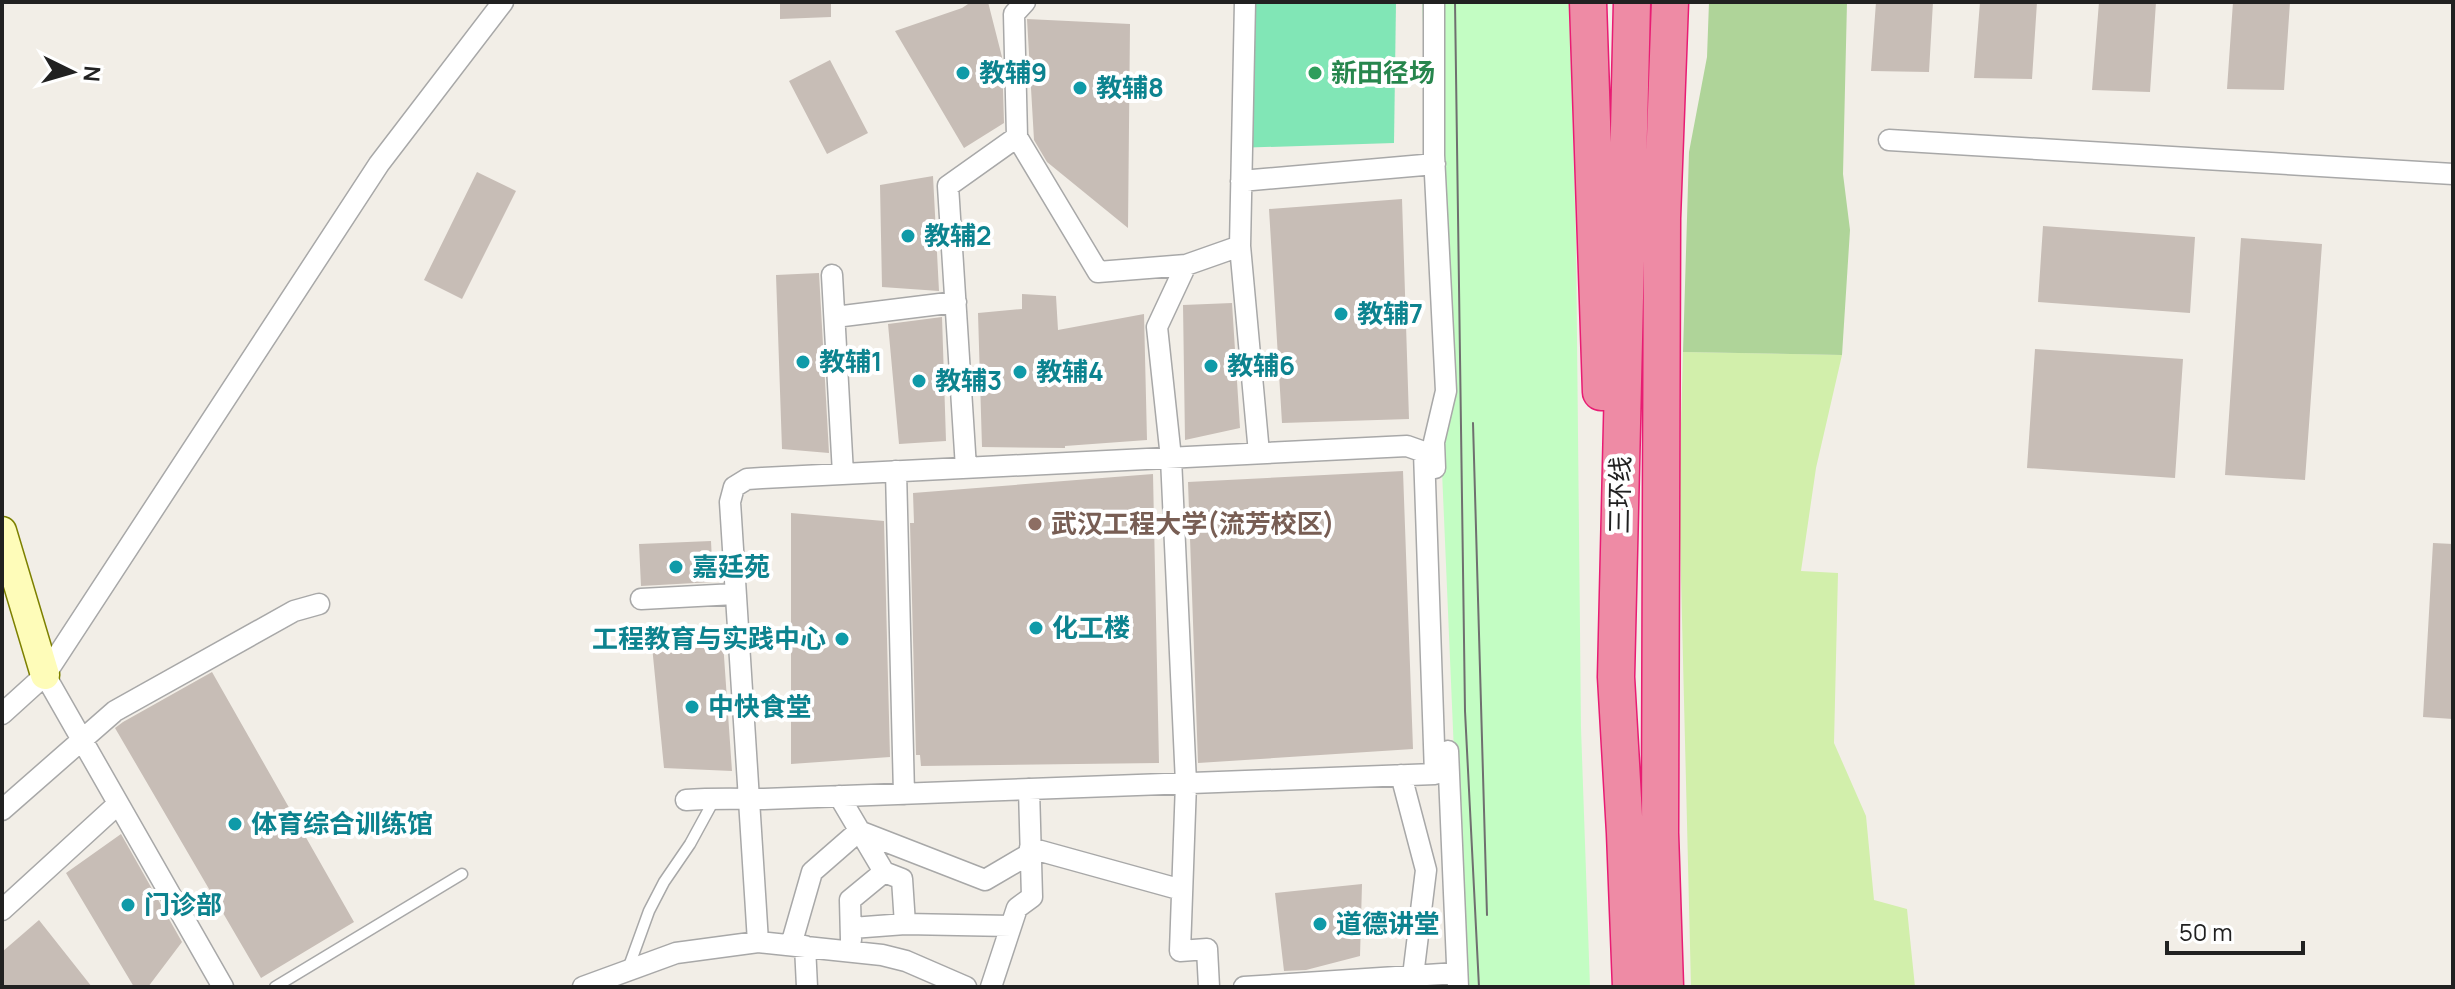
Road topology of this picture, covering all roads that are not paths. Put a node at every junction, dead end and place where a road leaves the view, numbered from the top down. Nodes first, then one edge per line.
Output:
1 (503, 2) edge
2 (1025, 2) edge
3 (1245, 2) edge
4 (1434, 2) edge
5 (1588, 2) edge
6 (1632, 2) edge
7 (1670, 2) edge
8 (1686, 2) edge
9 (1017, 137) junction
10 (1889, 140) dead end
11 (1435, 164) junction
12 (2453, 174) edge
13 (1241, 181) junction
14 (1663, 185) junction
15 (1240, 246) junction
16 (1186, 265) junction
17 (832, 275) dead end
18 (956, 302) junction
19 (835, 317) junction
20 (1259, 453) junction
21 (1171, 458) junction
22 (966, 468) junction
23 (896, 471) junction
24 (843, 474) junction
25 (2, 531) edge
26 (735, 594) junction
27 (641, 599) dead end
28 (319, 604) dead end
29 (45, 675) junction
30 (1616, 677) junction
31 (2, 714) edge
32 (82, 740) junction
33 (1401, 775) junction
34 (1186, 783) junction
35 (1029, 789) junction
36 (904, 794) junction
37 (839, 796) junction
38 (715, 798) junction
39 (749, 799) junction
40 (686, 800) dead end
41 (118, 804) junction
42 (2, 810) edge
43 (859, 831) junction
44 (1030, 850) junction
45 (1453, 868) junction
46 (1426, 870) junction
47 (884, 872) junction
48 (462, 874) dead end
49 (1182, 890) junction
50 (2, 910) edge
51 (905, 924) junction
52 (1011, 926) junction
53 (852, 928) junction
54 (758, 942) junction
55 (798, 945) junction
56 (850, 952) junction
57 (628, 969) junction
58 (1413, 976) junction
59 (1458, 980) edge
60 (595, 984) edge
61 (1323, 984) edge
62 (223, 987) edge
63 (275, 987) edge
64 (807, 987) edge
65 (966, 987) edge
66 (991, 987) edge
67 (1209, 987) edge
68 (1244, 987) edge
69 (1631, 987) edge
70 (1665, 987) edge

1 - 29 street
2 - 9 street
3 - 13 street
4 - 11 street
5 - 30 highway
6 - 30 highway, 三环线
7 - 14 highway, 三环线
8 - 14 highway
9 - 16 street
9 - 18 street
10 - 12 street
11 - 13 street
11 - 45 street
13 - 15 street
14 - 70 highway, 三环线
15 - 16 street
15 - 20 street
16 - 21 street
17 - 19 street
18 - 19 street
18 - 22 street
19 - 24 street
20 - 21 street
20 - 33 street
21 - 22 street
21 - 34 street
22 - 23 street
23 - 24 street
23 - 36 street
24 - 26 street
25 - 29 street
26 - 27 street
26 - 39 street
28 - 32 street
29 - 31 street
29 - 32 street
30 - 69 highway, 三环线
32 - 41 street
32 - 42 street
33 - 34 street
33 - 46 street
34 - 35 street
34 - 49 street
35 - 36 street
35 - 44 street
36 - 37 street
37 - 39 street
37 - 43 street
38 - 39 street
38 - 40 street
38 - 57 lane
39 - 54 street
41 - 50 street
41 - 62 street
43 - 44 street
43 - 47 street
43 - 55 street
44 - 49 street
44 - 52 street
45 - 46 street
45 - 59 street
46 - 58 street
47 - 51 street
47 - 53 street
48 - 63 lane
49 - 67 street
51 - 52 street
51 - 53 street
52 - 66 street
53 - 56 street
54 - 55 street
54 - 57 street
55 - 56 street
55 - 64 street
56 - 65 street
57 - 60 street
58 - 59 street
58 - 61 street
61 - 68 street

